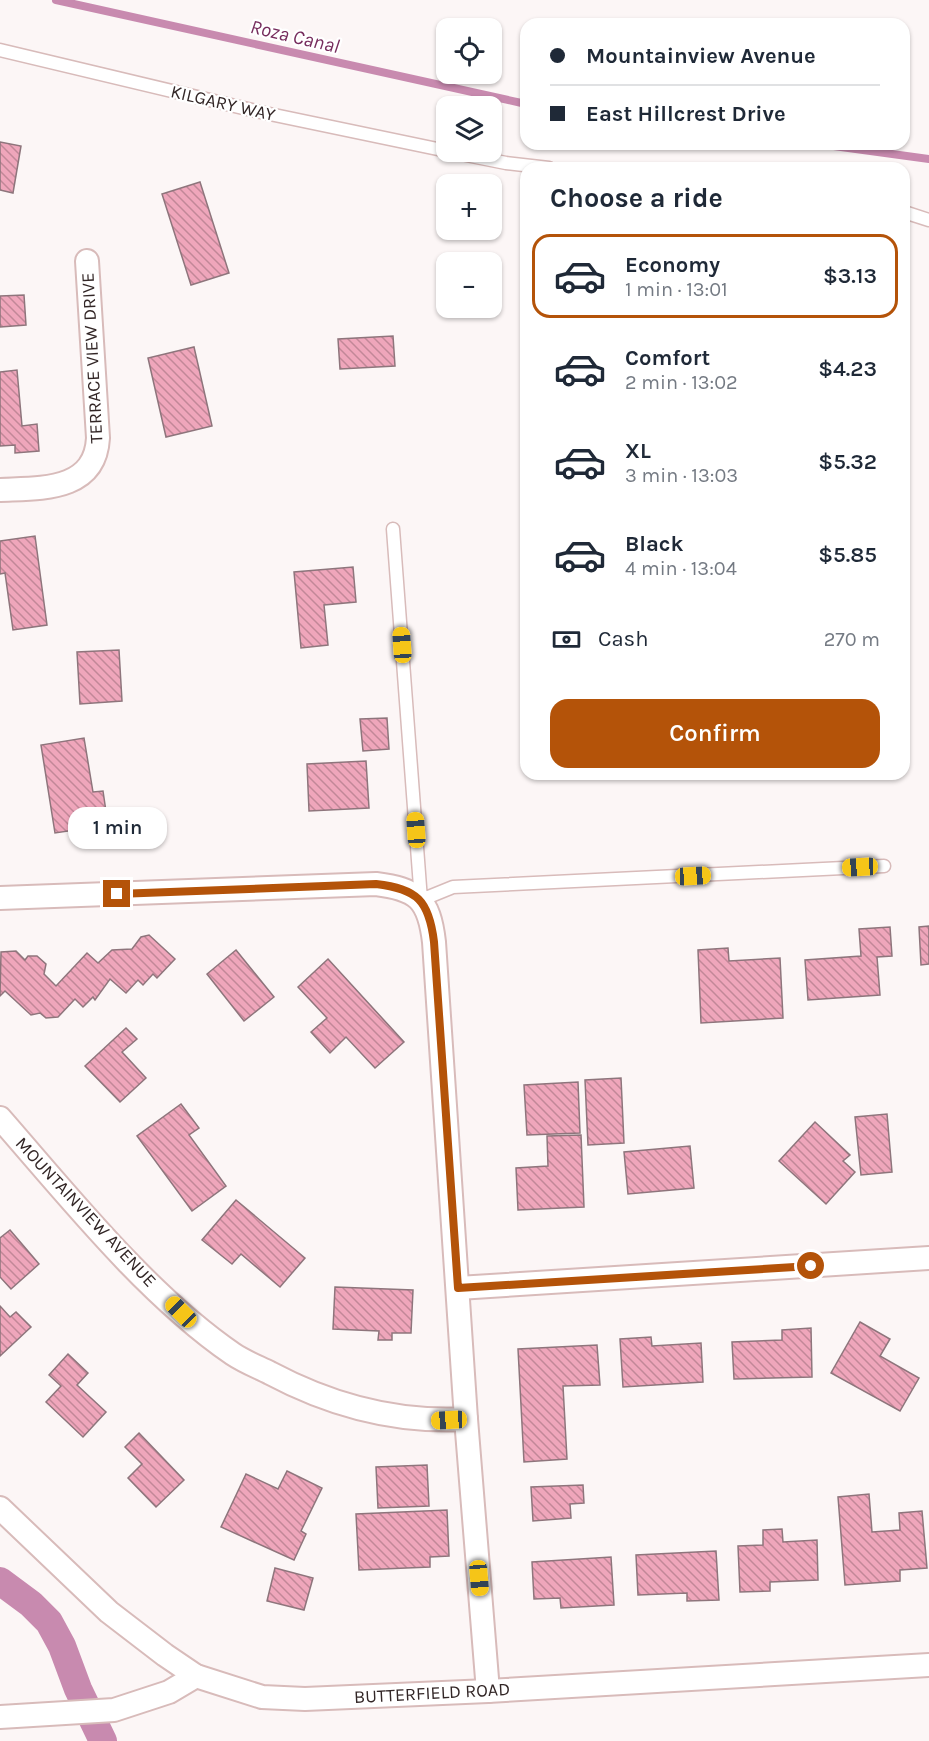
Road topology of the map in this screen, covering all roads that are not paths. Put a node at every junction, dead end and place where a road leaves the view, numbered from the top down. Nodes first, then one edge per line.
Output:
1 (0, 50) edge
2 (436, 148) edge
3 (502, 162) edge
4 (520, 165) edge
5 (910, 214) edge
6 (929, 220) edge
7 (87, 261) dead end
8 (0, 490) edge
9 (393, 529) dead end
10 (884, 866) dead end
11 (0, 898) edge
12 (421, 900) junction
13 (0, 1118) edge
14 (929, 1258) edge
15 (458, 1288) junction
16 (466, 1419) junction
17 (0, 1508) edge
18 (929, 1665) edge
19 (196, 1676) junction
20 (488, 1690) junction
21 (0, 1717) edge

1 - 2 lane, KILGARY WAY
3 - 4 lane, KILGARY WAY
5 - 6 lane
7 - 8 street, TERRACE VIEW DRIVE
9 - 12 lane
10 - 12 lane
11 - 12 street
12 - 15 street
13 - 16 street, MOUNTAINVIEW AVENUE
14 - 15 street
15 - 16 street
16 - 20 street
17 - 19 street, BUTTERFIELD ROAD
18 - 20 street, BUTTERFIELD ROAD
19 - 20 street, BUTTERFIELD ROAD
19 - 21 street

